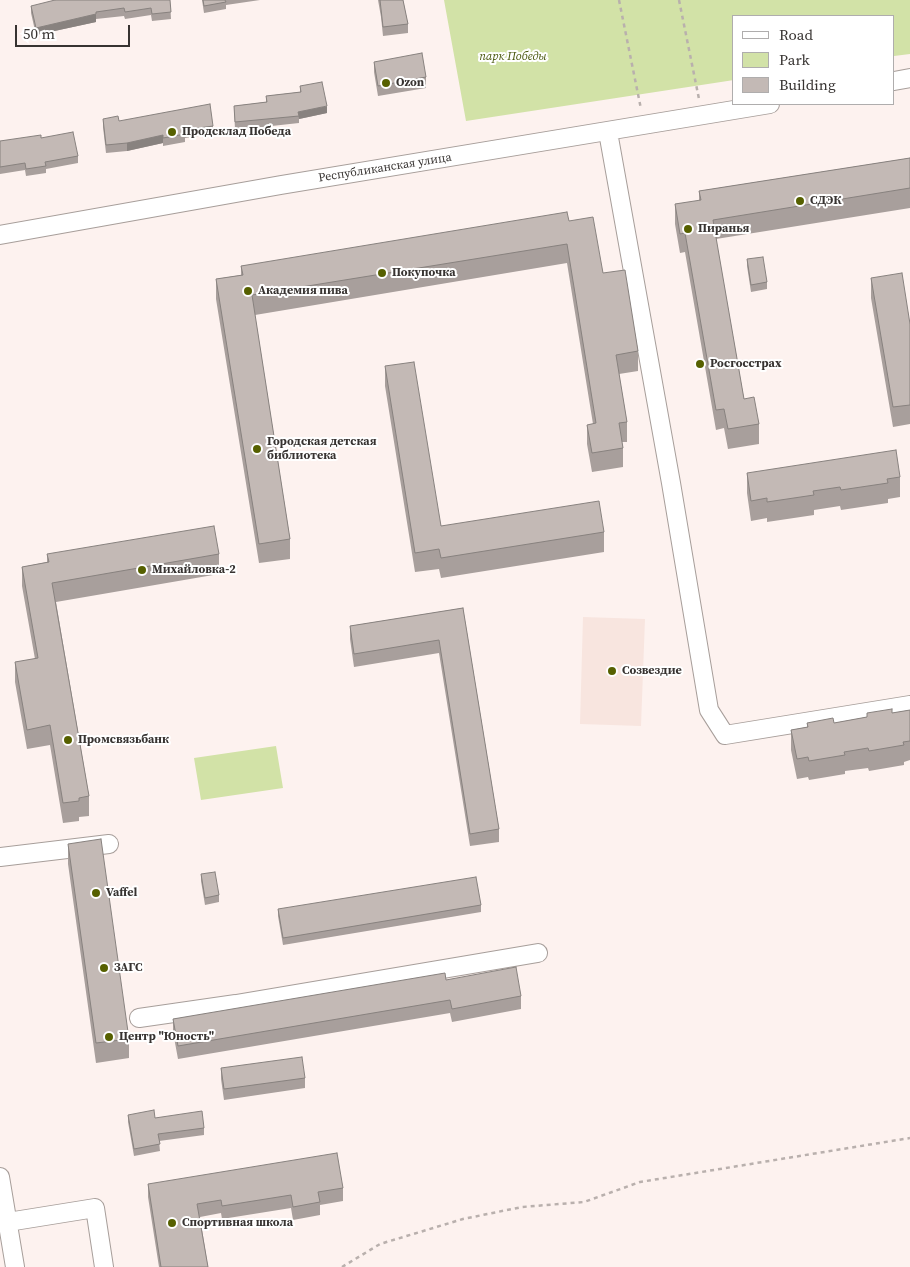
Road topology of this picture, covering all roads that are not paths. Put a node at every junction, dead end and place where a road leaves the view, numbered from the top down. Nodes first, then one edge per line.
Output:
1 (910, 78) edge
2 (895, 81) edge
3 (764, 105) edge
4 (608, 132) junction
5 (0, 236) edge
6 (910, 705) edge
7 (109, 844) dead end
8 (0, 857) edge
9 (538, 953) dead end
10 (139, 1018) dead end
11 (0, 1177) edge
12 (8, 1222) junction
13 (15, 1267) edge
14 (104, 1267) edge

1 - 2 street
3 - 4 street, Республиканская улица
4 - 5 street, Республиканская улица
4 - 6 street
7 - 8 street
9 - 10 street
11 - 12 street
12 - 13 street
12 - 14 street

